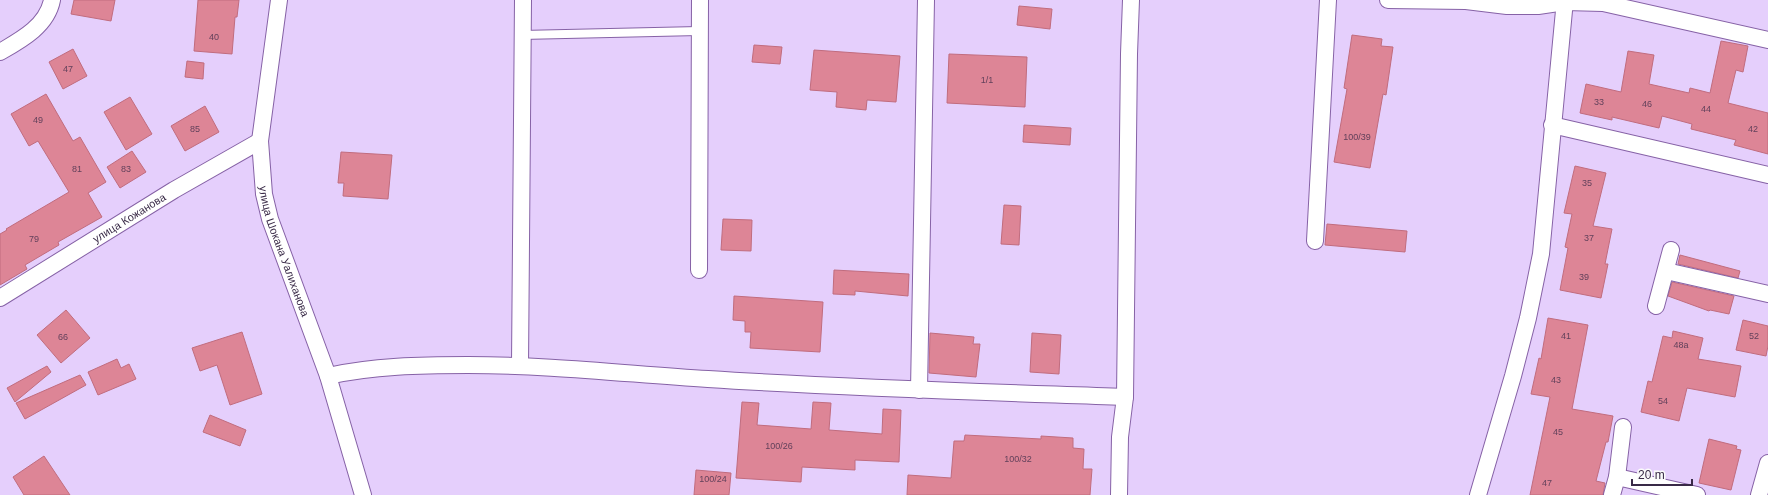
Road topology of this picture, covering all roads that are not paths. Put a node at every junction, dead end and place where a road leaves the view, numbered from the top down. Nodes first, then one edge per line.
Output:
1 (52, 0) edge
2 (279, 0) edge
3 (523, 0) edge
4 (700, 0) edge
5 (926, 0) edge
6 (1132, 0) edge
7 (1328, 0) edge
8 (1388, 0) edge
9 (1565, 1) edge
10 (1603, 2) edge
11 (699, 31) junction
12 (521, 35) junction
13 (1768, 40) edge
14 (0, 52) edge
15 (1552, 124) junction
16 (260, 141) junction
17 (1768, 175) edge
18 (1315, 241) dead end
19 (1671, 250) dead end
20 (699, 270) dead end
21 (1666, 271) junction
22 (1768, 294) edge
23 (0, 298) edge
24 (1656, 306) dead end
25 (520, 365) junction
26 (328, 376) junction
27 (919, 390) junction
28 (1125, 397) junction
29 (1623, 427) dead end
30 (1768, 463) edge
31 (1617, 477) junction
32 (363, 495) edge
33 (1119, 495) edge
34 (1478, 495) edge
35 (1612, 495) edge
36 (1697, 495) edge
37 (1760, 495) edge

1 - 14 street
2 - 16 street, улица Шокана Уалиханова
3 - 12 street
4 - 11 street
5 - 27 street
6 - 28 street
7 - 18 street
8 - 9 street
9 - 10 street
9 - 15 street
10 - 13 street
11 - 12 lane
11 - 20 street
12 - 25 street
15 - 17 street
15 - 34 street
16 - 23 street, улица Кожанова
16 - 26 street, улица Шокана Уалиханова
19 - 21 street
21 - 22 street
21 - 24 street
25 - 26 street
25 - 27 street
26 - 32 street, улица Шокана Уалиханова
27 - 28 street
28 - 33 street
29 - 31 street
30 - 37 street
31 - 35 street
31 - 36 street

